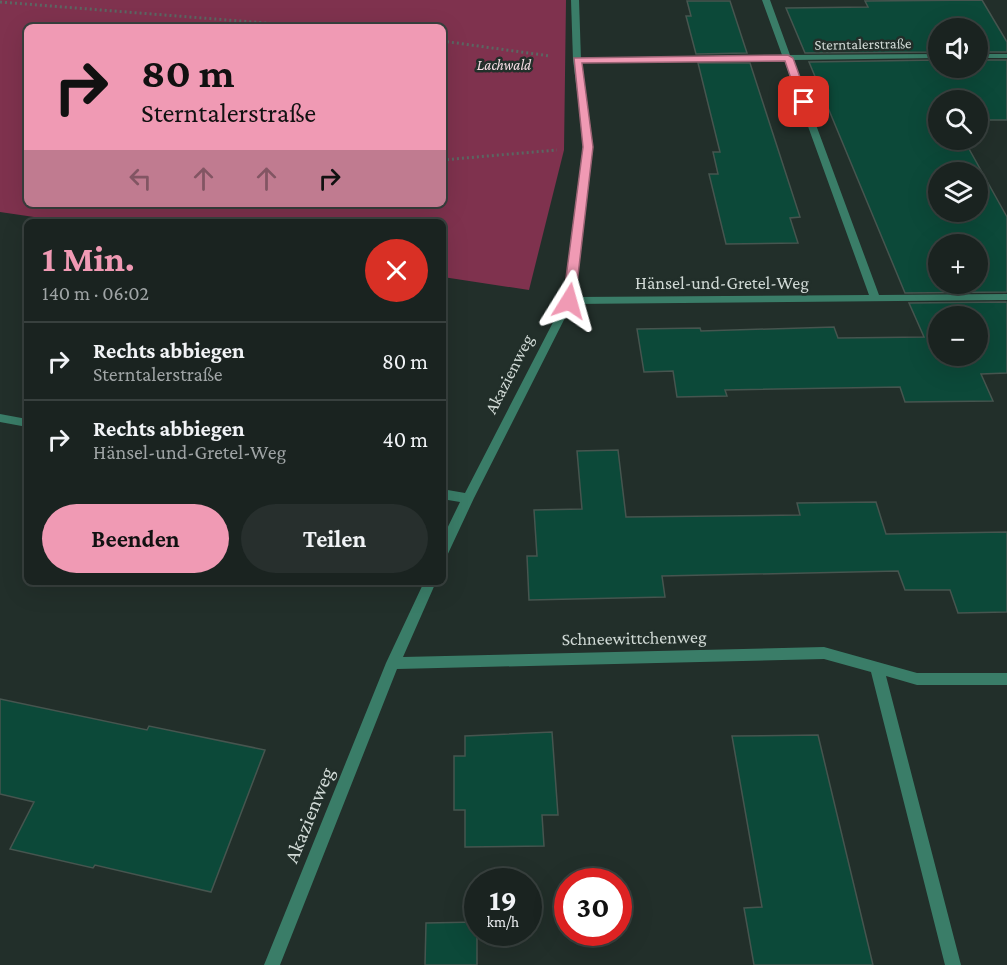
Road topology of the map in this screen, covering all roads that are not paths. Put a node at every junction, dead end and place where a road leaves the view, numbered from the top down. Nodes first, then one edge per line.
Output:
1 (574, 0) edge
2 (766, 0) edge
3 (928, 56) edge
4 (988, 56) edge
5 (1007, 56) edge
6 (788, 58) junction
7 (577, 60) junction
8 (1007, 297) edge
9 (875, 298) junction
10 (569, 301) junction
11 (0, 418) edge
12 (24, 422) edge
13 (446, 495) edge
14 (468, 498) junction
15 (446, 545) edge
16 (429, 585) edge
17 (393, 663) junction
18 (876, 666) junction
19 (1007, 679) edge
20 (272, 965) edge
21 (953, 965) edge

1 - 7 street, Akazienweg
2 - 6 street, Sterntalerstraße
3 - 6 street, Sterntalerstraße
4 - 5 street
6 - 7 street, Sterntalerstraße
6 - 9 street
7 - 10 street, Akazienweg
8 - 9 street, Hänsel-und-Gretel-Weg
9 - 10 street, Hänsel-und-Gretel-Weg
10 - 14 street, Akazienweg
11 - 12 street
13 - 14 street
14 - 15 street, Akazienweg
16 - 17 street, Akazienweg
17 - 18 street, Schneewittchenweg
17 - 20 street, Akazienweg
18 - 19 street, Schneewittchenweg
18 - 21 street

